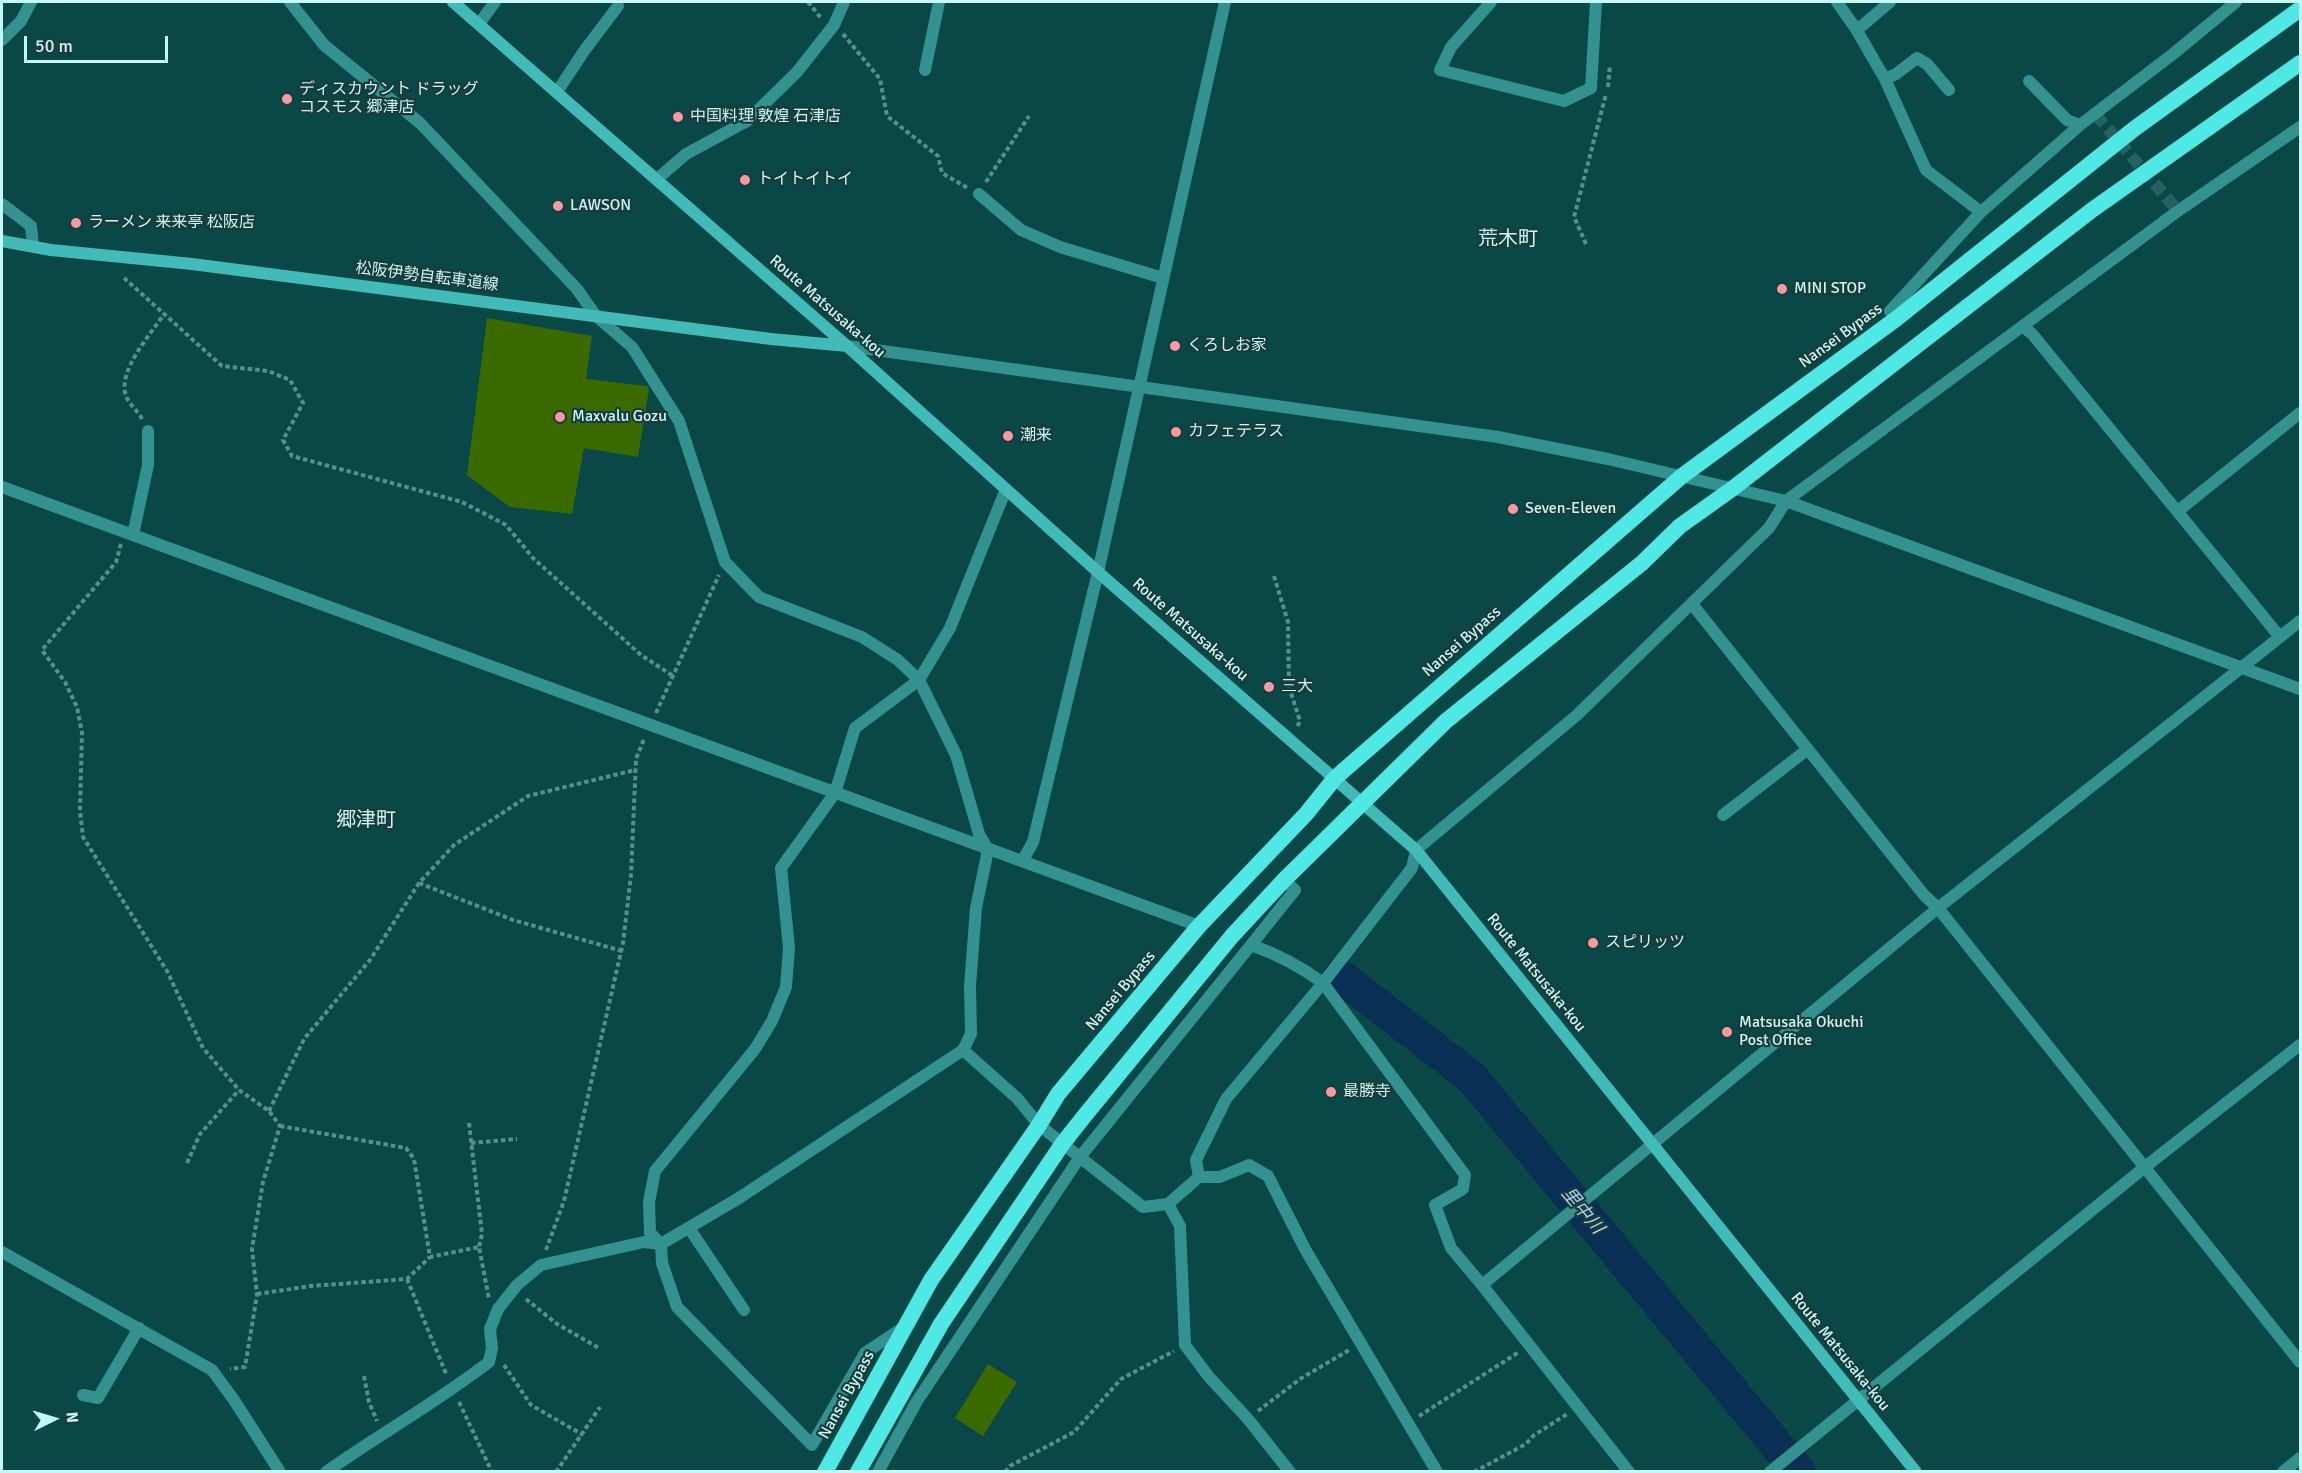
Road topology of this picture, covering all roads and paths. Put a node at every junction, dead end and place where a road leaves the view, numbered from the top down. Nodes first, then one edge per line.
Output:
1 (31, 2) edge
2 (290, 2) edge
3 (453, 2) edge
4 (495, 2) edge
5 (808, 2) edge
6 (844, 2) edge
7 (939, 2) edge
8 (1225, 2) edge
9 (1491, 2) edge
10 (1596, 2) edge
11 (1837, 2) edge
12 (1890, 2) edge
13 (2236, 2) edge
14 (618, 6) dead end
15 (2301, 9) edge
16 (479, 24) junction
17 (834, 25) junction
18 (1856, 29) junction
19 (2, 40) edge
20 (1609, 56) dead end
21 (2301, 63) edge
22 (925, 70) dead end
23 (1885, 79) junction
24 (2029, 81) dead end
25 (1949, 90) dead end
26 (557, 92) junction
27 (1029, 116) dead end
28 (2080, 125) junction
29 (2300, 128) edge
30 (657, 179) junction
31 (979, 194) junction
32 (2, 204) edge
33 (1981, 212) junction
34 (2, 240) edge
35 (1586, 244) dead end
36 (33, 246) junction
37 (124, 278) dead end
38 (1163, 278) junction
39 (164, 314) junction
40 (596, 316) junction
41 (1896, 319) junction
42 (2023, 326) junction
43 (848, 346) junction
44 (1139, 387) junction
45 (2301, 413) edge
46 (148, 431) joint
47 (1682, 476) junction
48 (2, 488) edge
49 (1006, 489) junction
50 (1732, 489) junction
51 (1786, 501) junction
52 (2178, 511) junction
53 (129, 533) junction
54 (725, 562) junction
55 (1098, 572) junction
56 (1275, 576) dead end
57 (1692, 604) junction
58 (2301, 621) edge
59 (2280, 637) junction
60 (2244, 667) junction
61 (673, 676) junction
62 (919, 680) junction
63 (2301, 689) edge
64 (650, 725) junction
65 (1290, 739) junction
66 (1808, 749) junction
67 (635, 770) junction
68 (1335, 778) junction
69 (835, 794) junction
70 (1364, 803) junction
71 (1723, 815) dead end
72 (988, 850) junction
73 (1416, 850) junction
74 (1023, 860) junction
75 (1284, 880) junction
76 (418, 883) junction
77 (1938, 908) junction
78 (1199, 926) junction
79 (1251, 945) junction
80 (622, 951) junction
81 (1323, 983) junction
82 (2301, 1045) edge
83 (963, 1050) junction
84 (239, 1090) junction
85 (269, 1111) junction
86 (469, 1123) dead end
87 (1039, 1125) junction
88 (280, 1126) junction
89 (517, 1139) dead end
90 (471, 1143) junction
91 (1063, 1143) junction
92 (1652, 1144) junction
93 (1080, 1157) junction
94 (187, 1163) dead end
95 (2145, 1167) junction
96 (1198, 1177) junction
97 (1168, 1204) junction
98 (689, 1228) junction
99 (661, 1244) junction
100 (479, 1247) junction
101 (2, 1252) edge
102 (430, 1257) junction
103 (541, 1265) junction
104 (518, 1285) junction
105 (1482, 1285) junction
106 (257, 1294) junction
107 (744, 1310) dead end
108 (495, 1317) junction
109 (905, 1327) junction
110 (139, 1328) junction
111 (1360, 1344) junction
112 (1185, 1345) junction
113 (1529, 1345) junction
114 (599, 1348) dead end
115 (489, 1362) junction
116 (2301, 1362) edge
117 (212, 1370) junction
118 (364, 1376) dead end
119 (83, 1395) dead end
120 (1858, 1401) junction
121 (600, 1407) dead end
122 (1578, 1407) junction
123 (1248, 1419) junction
124 (1409, 1423) junction
125 (382, 1432) junction
126 (583, 1435) junction
127 (2301, 1458) edge
128 (280, 1472) edge
129 (326, 1472) edge
130 (556, 1472) edge
131 (825, 1472) edge
132 (858, 1472) edge
133 (878, 1472) edge
134 (1005, 1472) edge
135 (1290, 1472) edge
136 (1437, 1472) edge
137 (1474, 1472) edge
138 (1629, 1472) edge
139 (1770, 1472) edge
140 (1916, 1472) edge
141 (2283, 1472) edge

1 - 19 street
2 - 40 street
3 - 16 main road, Route Matsusaka-kou
4 - 16 street
5 - 17 path
6 - 17 street
7 - 22 street
8 - 38 street
9 - 10 street
11 - 18 street
12 - 18 street
13 - 28 street
14 - 26 street
15 - 41 highway, Nansei Bypass
16 - 26 main road, Route Matsusaka-kou
17 - 30 street
17 - 31 path
18 - 23 street
20 - 35 path
21 - 50 highway
23 - 25 street
23 - 33 street
24 - 28 street
26 - 30 main road, Route Matsusaka-kou
27 - 31 path
28 - 33 street
29 - 42 street
30 - 43 main road, Route Matsusaka-kou
31 - 38 street
32 - 36 street
33 - 41 street
34 - 36 main road, 松阪伊勢自転車道線
36 - 40 main road, 松阪伊勢自転車道線
37 - 39 path
38 - 44 street
39 - 46 path
39 - 61 path
40 - 43 main road, 松阪伊勢自転車道線
40 - 54 street
41 - 47 highway, Nansei Bypass
42 - 51 street
42 - 52 street
43 - 44 street
43 - 49 main road, Route Matsusaka-kou
44 - 47 street
44 - 55 street
45 - 52 street
46 - 53 street
47 - 50 street
47 - 68 highway, Nansei Bypass
48 - 53 street
49 - 55 main road, Route Matsusaka-kou
49 - 62 street
50 - 51 street
50 - 70 highway
51 - 57 street
51 - 60 street
52 - 59 street
53 - 64 street
53 - 84 path
54 - 61 path
54 - 62 street
55 - 65 main road, Route Matsusaka-kou
55 - 74 street
56 - 65 path
57 - 66 street
57 - 73 street
58 - 59 street
59 - 60 street
60 - 63 street
60 - 77 street
61 - 64 path
62 - 69 street
62 - 72 street
64 - 67 path
64 - 69 street
65 - 68 main road, Route Matsusaka-kou
66 - 71 street
66 - 77 street
67 - 76 path
67 - 80 path
68 - 70 main road, Route Matsusaka-kou
68 - 78 highway, Nansei Bypass
69 - 72 street
69 - 99 street
70 - 73 main road, Route Matsusaka-kou
70 - 75 highway
72 - 74 street
72 - 83 street
73 - 81 street
73 - 92 main road, Route Matsusaka-kou
74 - 78 street
75 - 79 street
75 - 91 highway
76 - 80 path
76 - 85 path
77 - 92 street
77 - 95 street
78 - 87 highway, Nansei Bypass
79 - 81 street
79 - 93 street
80 - 103 path
81 - 96 street
81 - 105 street
82 - 95 street
83 - 87 street
83 - 98 street
84 - 85 path
84 - 94 path
85 - 88 path
86 - 90 path
87 - 91 street
87 - 109 highway, Nansei Bypass
88 - 102 path
88 - 106 path
89 - 90 path
90 - 100 path
91 - 93 street
91 - 132 highway
92 - 105 street
92 - 120 main road, Route Matsusaka-kou
93 - 97 street
93 - 133 street
95 - 116 street
95 - 120 street
96 - 97 street
96 - 111 street
97 - 112 street
98 - 99 street
98 - 107 street
99 - 103 street
99 - 109 street
100 - 102 path
100 - 108 path
101 - 110 street
102 - 106 path
103 - 104 street
104 - 108 street
104 - 114 path
105 - 113 street
106 - 117 path
108 - 115 street
109 - 131 highway, Nansei Bypass
110 - 117 street
110 - 119 street
111 - 123 path
111 - 124 street
112 - 123 street
112 - 134 path
113 - 122 street
113 - 124 path
115 - 125 street
115 - 126 path
117 - 128 street
118 - 125 path
120 - 139 street
120 - 140 main road, Route Matsusaka-kou
121 - 126 path
122 - 137 path
122 - 138 street
123 - 135 street
124 - 136 street
125 - 129 street
126 - 130 path
127 - 141 street

